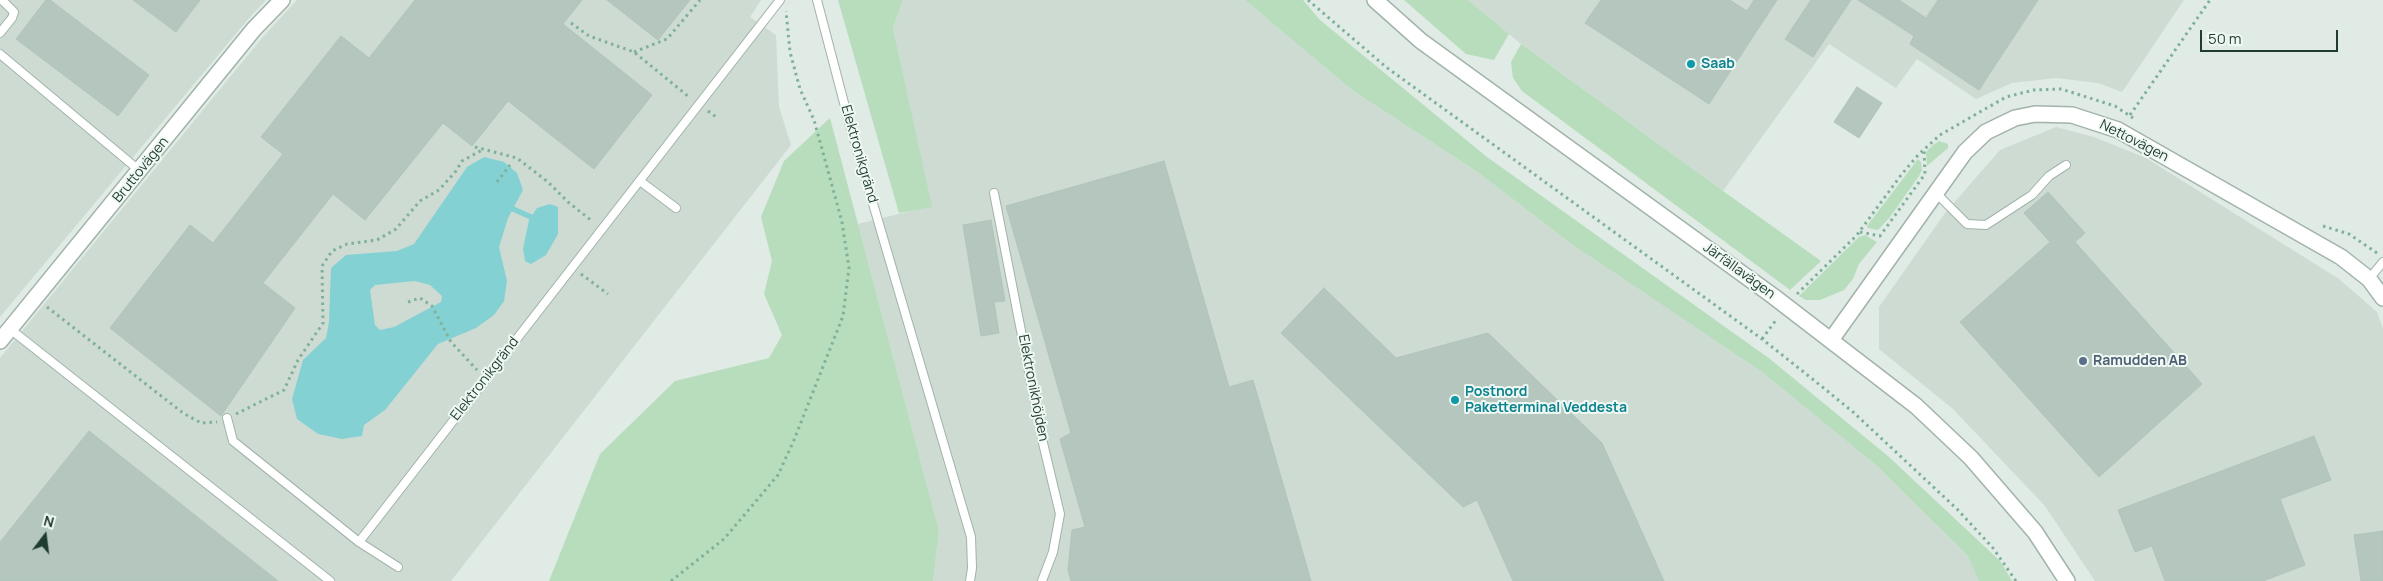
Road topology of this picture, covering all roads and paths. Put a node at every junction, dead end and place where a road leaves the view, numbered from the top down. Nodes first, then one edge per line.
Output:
1 (2, 0) edge
2 (282, 0) edge
3 (700, 0) edge
4 (780, 0) edge
5 (817, 0) edge
6 (1308, 0) edge
7 (1375, 0) edge
8 (2210, 0) edge
9 (786, 9) dead end
10 (570, 23) dead end
11 (0, 33) edge
12 (634, 52) junction
13 (0, 54) edge
14 (2006, 98) dead end
15 (700, 105) junction
16 (2130, 116) dead end
17 (475, 147) dead end
18 (484, 149) junction
19 (1924, 150) junction
20 (510, 165) dead end
21 (2066, 165) dead end
22 (140, 171) junction
23 (640, 181) junction
24 (497, 182) dead end
25 (1935, 192) junction
26 (994, 193) dead end
27 (676, 208) dead end
28 (603, 229) junction
29 (1860, 232) junction
30 (2383, 262) edge
31 (573, 268) junction
32 (2369, 279) junction
33 (608, 294) dead end
34 (1797, 294) dead end
35 (2383, 298) edge
36 (35, 299) junction
37 (408, 302) dead end
38 (1776, 320) dead end
39 (10, 329) junction
40 (1762, 339) junction
41 (1831, 340) junction
42 (0, 341) edge
43 (486, 377) junction
44 (227, 418) junction
45 (359, 542) junction
46 (398, 566) dead end
47 (330, 581) edge
48 (671, 581) edge
49 (970, 581) edge
50 (1042, 581) edge
51 (2016, 581) edge
52 (2067, 581) edge

1 - 11 lane
2 - 22 street, Bruttovägen
3 - 12 path
4 - 15 lane, Elektronikgränd
5 - 49 lane, Elektronikgränd
6 - 40 path
7 - 41 street, Järfällavägen
8 - 16 path
9 - 48 path
10 - 12 path
12 - 15 path
13 - 22 lane
14 - 19 path
15 - 23 lane, Elektronikgränd
17 - 18 path
18 - 28 path
18 - 44 path
19 - 29 path
19 - 29 path
20 - 24 path
21 - 25 lane
22 - 36 street, Bruttovägen
23 - 27 lane
23 - 28 lane, Elektronikgränd
25 - 32 street, Nettovägen
25 - 41 street, Nettovägen
26 - 50 lane, Elektronikhöjden
28 - 31 lane, Elektronikgränd
29 - 34 path
30 - 32 lane
31 - 33 path
31 - 43 lane, Elektronikgränd
32 - 35 street, Nettovägen
36 - 39 street, Bruttovägen
36 - 44 path
37 - 43 path
38 - 40 path
39 - 42 street, Bruttovägen
39 - 47 lane
40 - 51 path
41 - 52 street, Järfällavägen
43 - 45 lane, Elektronikgränd
44 - 45 lane
45 - 46 lane

